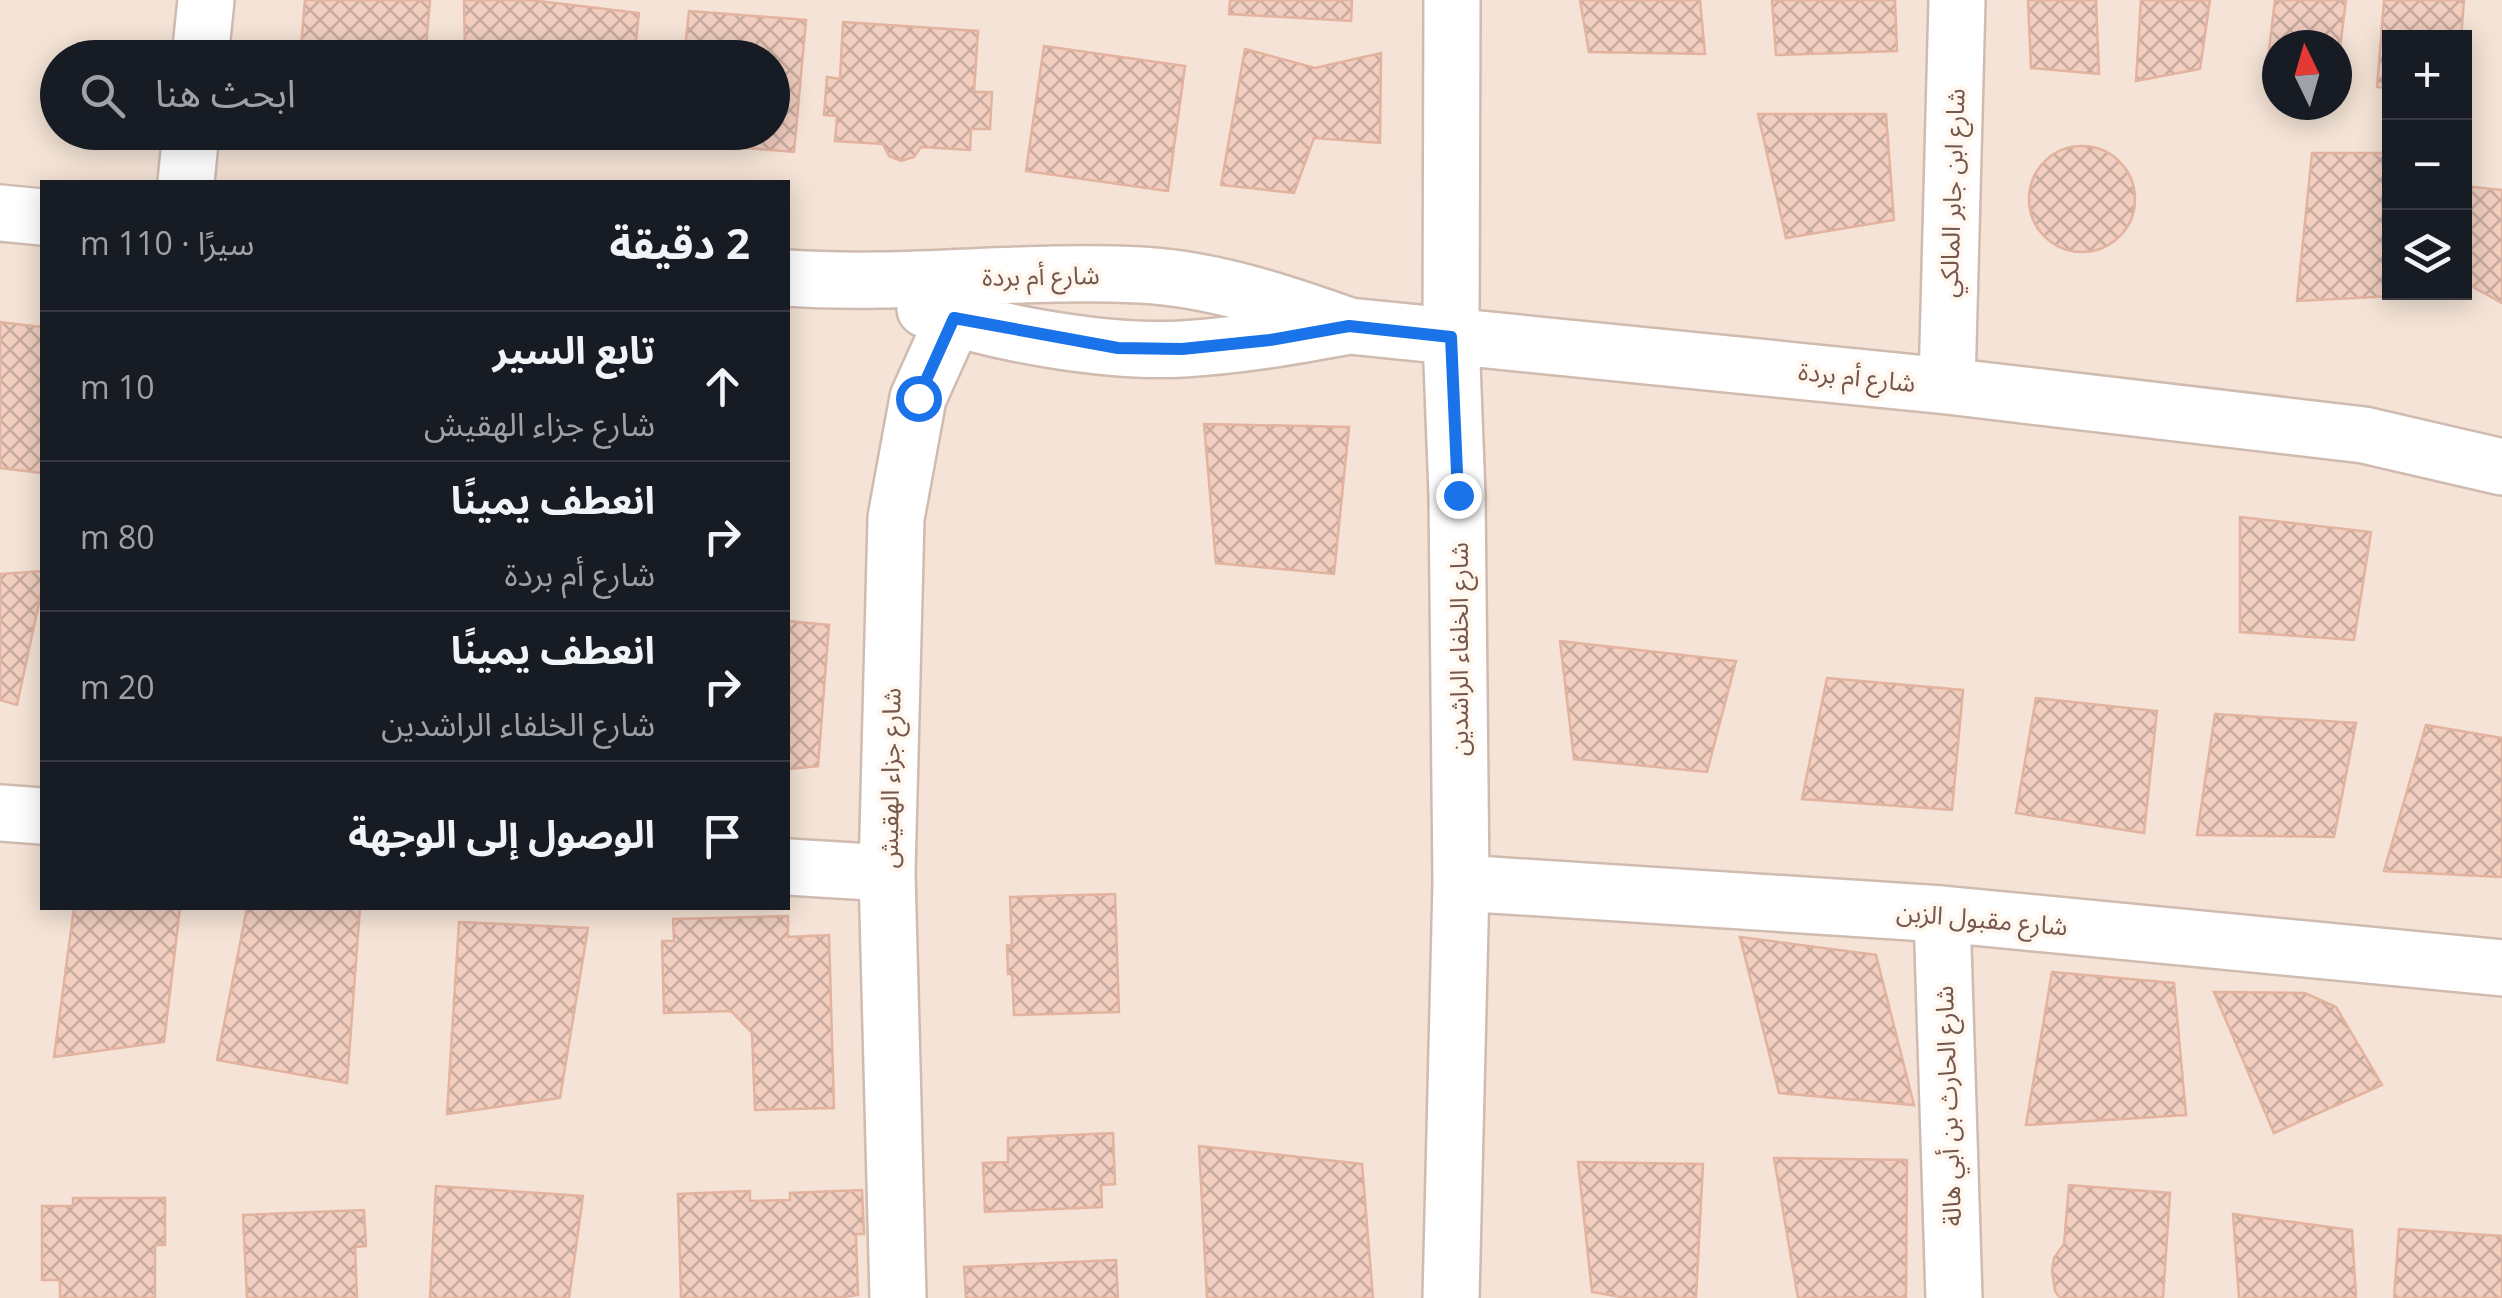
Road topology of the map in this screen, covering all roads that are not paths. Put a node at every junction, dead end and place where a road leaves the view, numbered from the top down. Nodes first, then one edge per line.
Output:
1 (206, 0) edge
2 (1452, 0) edge
3 (1957, 0) edge
4 (202, 40) edge
5 (189, 150) edge
6 (186, 180) edge
7 (0, 213) edge
8 (40, 217) edge
9 (790, 278) edge
10 (968, 298) junction
11 (1349, 326) junction
12 (1451, 337) junction
13 (1947, 386) junction
14 (2502, 430) edge
15 (2364, 436) junction
16 (2502, 467) edge
17 (0, 813) edge
18 (40, 816) edge
19 (790, 867) edge
20 (887, 874) junction
21 (1461, 883) junction
22 (1942, 914) junction
23 (2502, 968) edge
24 (898, 1298) edge
25 (1451, 1298) edge
26 (1954, 1298) edge

1 - 4 street
2 - 12 street, شارع الخلفاء الراشدين
3 - 13 street, شارع ابن جابر المالكي
5 - 6 street
7 - 8 street
9 - 10 street, شارع أم بردة
10 - 11 street, شارع أم بردة
10 - 11 street, شارع أم بردة
10 - 20 street, شارع جزاء الهقيش
11 - 12 street, شارع أم بردة
12 - 13 street, شارع أم بردة
12 - 21 street, شارع الخلفاء الراشدين
13 - 15 street, شارع أم بردة
14 - 15 street, شارع أم بردة
15 - 16 street, شارع أم بردة
17 - 18 street
19 - 20 street
20 - 24 street, شارع جزاء الهقيش
21 - 22 street, شارع مقبول الزبن
21 - 25 street, شارع الخلفاء الراشدين
22 - 23 street, شارع مقبول الزبن
22 - 26 street, شارع الحارث بن أبي هالة

